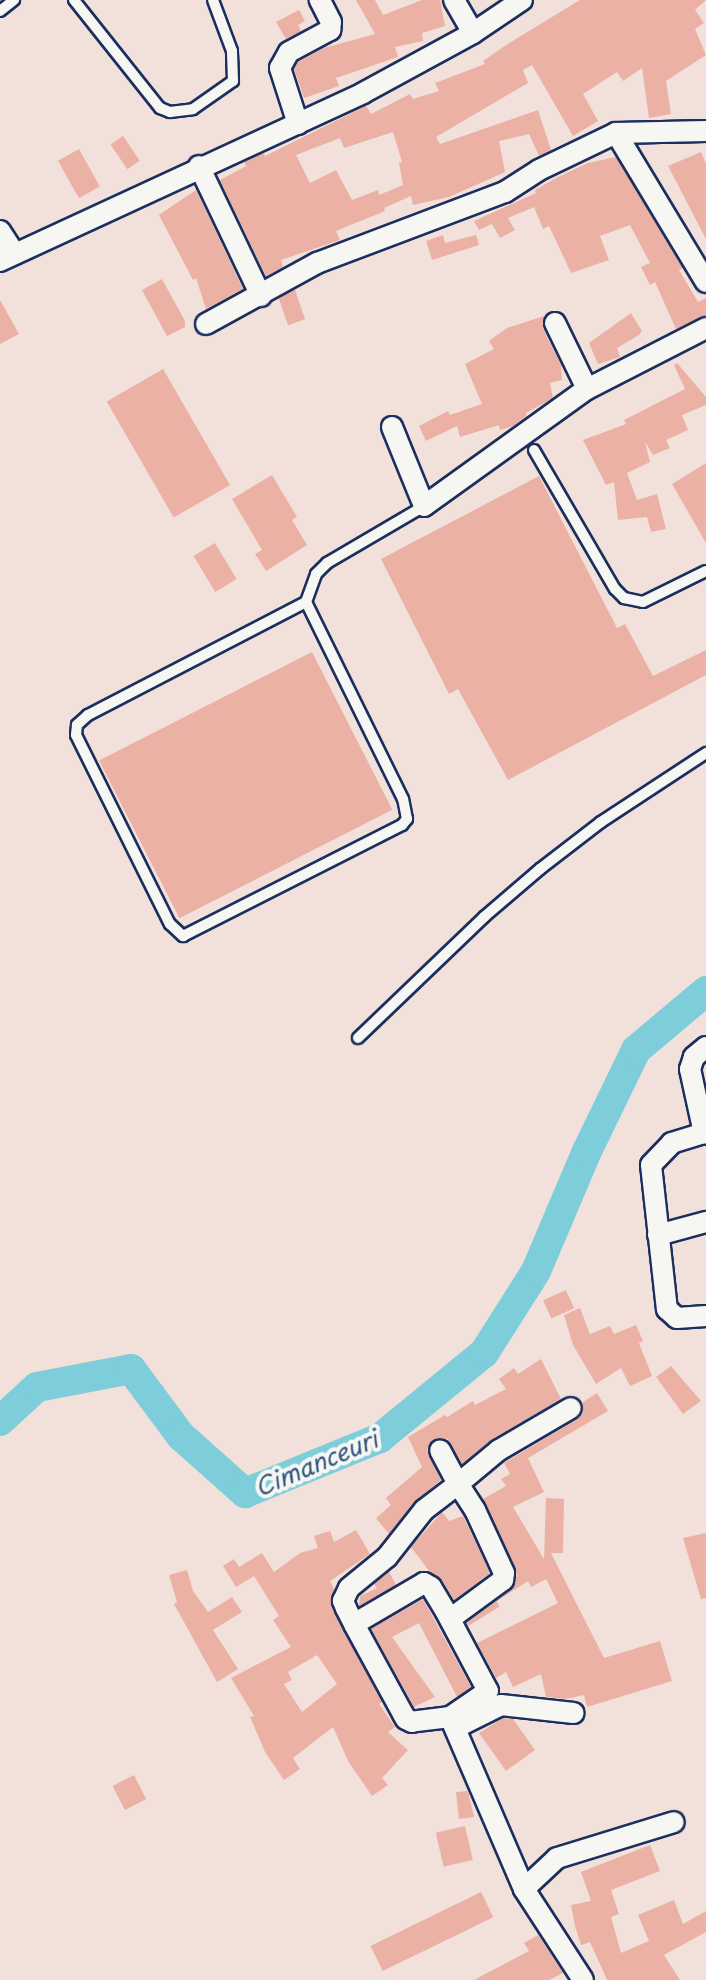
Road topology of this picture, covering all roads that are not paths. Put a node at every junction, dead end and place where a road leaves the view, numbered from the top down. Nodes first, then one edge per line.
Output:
1 (14, 0) edge
2 (74, 0) edge
3 (213, 0) edge
4 (320, 0) edge
5 (454, 0) edge
6 (522, 0) edge
7 (0, 11) edge
8 (473, 33) junction
9 (298, 124) junction
10 (706, 131) edge
11 (616, 133) junction
12 (199, 166) junction
13 (0, 231) edge
14 (7, 257) edge
15 (706, 282) edge
16 (261, 296) junction
17 (555, 323) dead end
18 (206, 324) dead end
19 (706, 328) edge
20 (587, 389) junction
21 (392, 427) dead end
22 (534, 450) dead end
23 (424, 506) junction
24 (706, 571) edge
25 (306, 602) junction
26 (706, 753) edge
27 (358, 1038) dead end
28 (706, 1047) edge
29 (705, 1133) edge
30 (706, 1222) edge
31 (658, 1235) junction
32 (706, 1316) edge
33 (571, 1408) dead end
34 (440, 1450) dead end
35 (458, 1484) junction
36 (450, 1619) junction
37 (354, 1624) junction
38 (574, 1713) dead end
39 (453, 1723) junction
40 (674, 1822) dead end
41 (524, 1889) junction
42 (583, 1980) edge

1 - 7 lane
2 - 3 lane
4 - 9 street
5 - 8 street
6 - 8 street
8 - 9 street
9 - 12 street
10 - 11 street
11 - 15 street
11 - 16 street
12 - 14 street
12 - 16 street
13 - 14 street
16 - 18 street
17 - 20 street
19 - 20 street
20 - 23 street
21 - 23 street
22 - 24 lane
23 - 25 lane
25 - 25 lane
26 - 27 lane
28 - 29 street
29 - 31 street
30 - 31 street
31 - 32 street
33 - 35 street
34 - 35 street
35 - 36 street
35 - 37 street
36 - 37 street
36 - 39 street
37 - 39 street
38 - 39 street
39 - 41 street
40 - 41 street
41 - 42 street

